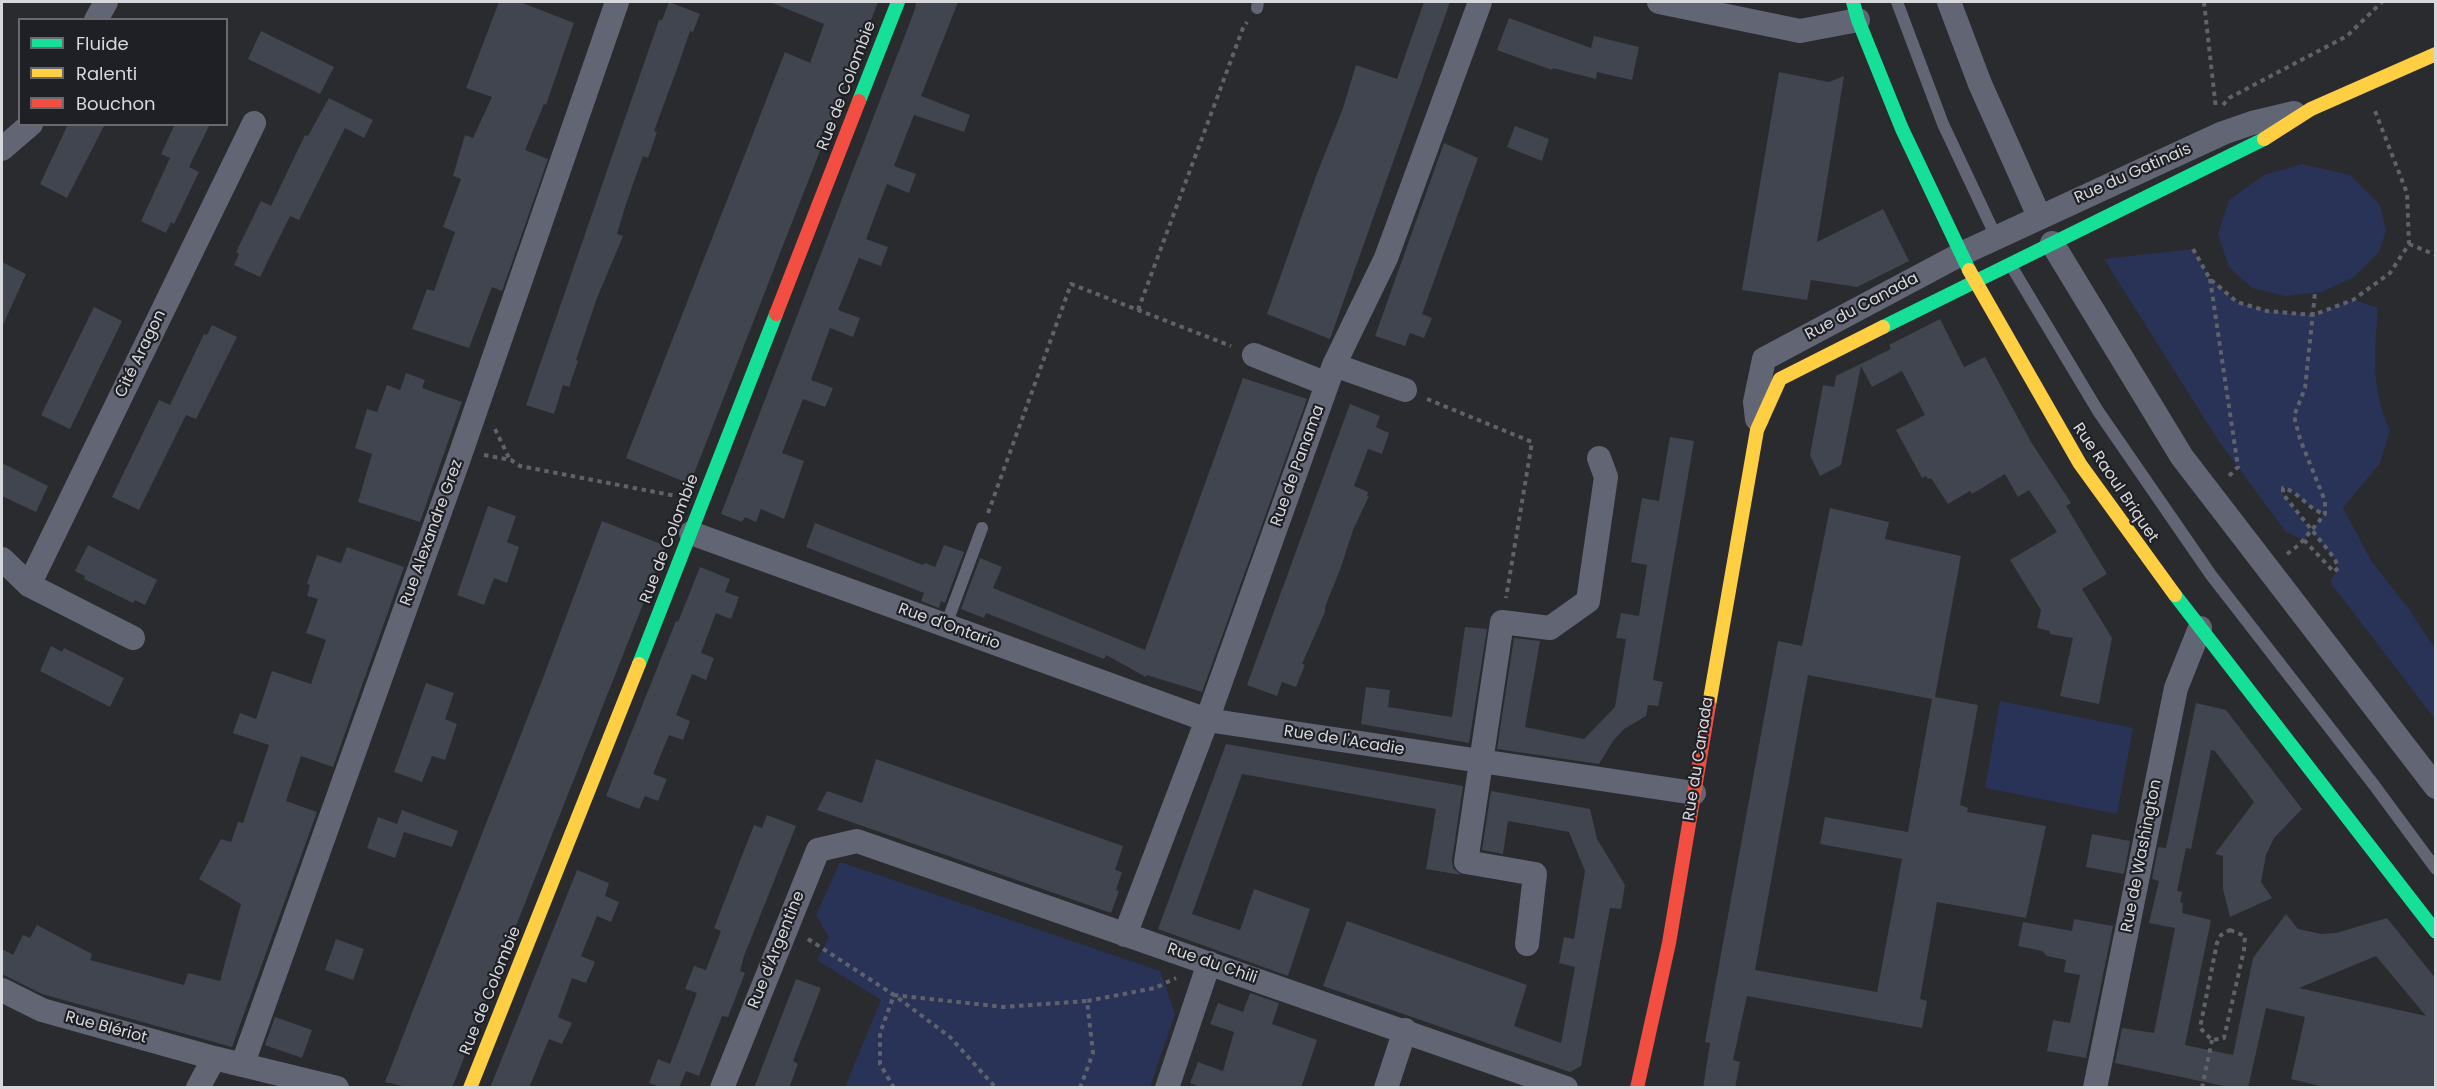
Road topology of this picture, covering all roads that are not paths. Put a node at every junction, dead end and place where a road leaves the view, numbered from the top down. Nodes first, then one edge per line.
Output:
1 (106, 2) edge
2 (617, 2) edge
3 (898, 2) edge
4 (1480, 2) edge
5 (1659, 2) edge
6 (1897, 2) edge
7 (1949, 2) edge
8 (1856, 11) edge
9 (97, 18) edge
10 (2436, 54) edge
11 (2311, 109) junction
12 (254, 123) dead end
13 (29, 126) edge
14 (2, 149) edge
15 (2039, 216) junction
16 (1996, 238) junction
17 (2052, 243) junction
18 (1961, 254) junction
19 (2010, 264) junction
20 (1974, 281) junction
21 (1254, 355) road end
22 (1331, 374) junction
23 (1405, 390) road end
24 (1757, 430) junction
25 (1599, 458) dead end
26 (982, 528) road end
27 (691, 533) junction
28 (2, 559) edge
29 (28, 585) junction
30 (946, 626) junction
31 (2200, 628) junction
32 (133, 638) dead end
33 (1207, 720) junction
34 (1481, 762) junction
35 (2434, 780) edge
36 (1694, 793) junction
37 (857, 841) joint
38 (2436, 868) edge
39 (2436, 932) edge
40 (1125, 935) junction
41 (1527, 944) dead end
42 (1209, 963) junction
43 (2, 990) edge
44 (1405, 1030) junction
45 (214, 1058) junction
46 (243, 1063) junction
47 (198, 1088) edge
48 (337, 1088) edge
49 (470, 1088) edge
50 (722, 1088) edge
51 (1167, 1088) edge
52 (1386, 1088) edge
53 (1566, 1088) edge
54 (1637, 1088) edge
55 (2095, 1088) edge

1 - 9 street
2 - 46 street, Rue Alexandre Grez
3 - 27 street, Rue de Colombie
4 - 22 street, Rue de Panama
5 - 8 street
6 - 16 lane
7 - 15 street
8 - 18 street, Rue Raoul Briquet
10 - 11 street, Rue du Gatinais
11 - 15 street, Rue du Gatinais
11 - 17 street, Rue du Gatinais
12 - 29 street, Cité Aragon
13 - 14 street
15 - 16 street, Rue du Gatinais
16 - 18 street, Rue du Gatinais
16 - 19 lane
17 - 19 street, Rue du Gatinais
17 - 35 street
18 - 20 street, Rue Raoul Briquet
18 - 24 street, Rue du Canada
19 - 20 street, Rue du Gatinais
19 - 38 lane
20 - 24 street, Rue du Canada
20 - 31 street, Rue Raoul Briquet
21 - 22 street
22 - 23 street
22 - 33 street, Rue de Panama
24 - 36 street, Rue du Canada
25 - 34 street
26 - 30 lane
27 - 30 street, Rue d'Ontario
27 - 49 street, Rue de Colombie
28 - 29 street
29 - 32 street
30 - 33 street, Rue d'Ontario
31 - 39 street, Rue Raoul Briquet
31 - 55 street, Rue de Washington
33 - 34 street, Rue de l'Acadie
33 - 40 street, Rue de Panama
34 - 36 street, Rue de l'Acadie
34 - 41 street
36 - 54 street, Rue du Canada
37 - 40 street, Rue du Chili
37 - 50 street, Rue d'Argentine
40 - 42 street, Rue du Chili
42 - 44 street, Rue du Chili
42 - 51 street
43 - 45 street, Rue Blériot
44 - 52 street
44 - 53 street, Rue du Chili
45 - 46 street, Rue Blériot
45 - 47 street
46 - 48 street, Rue Blériot

